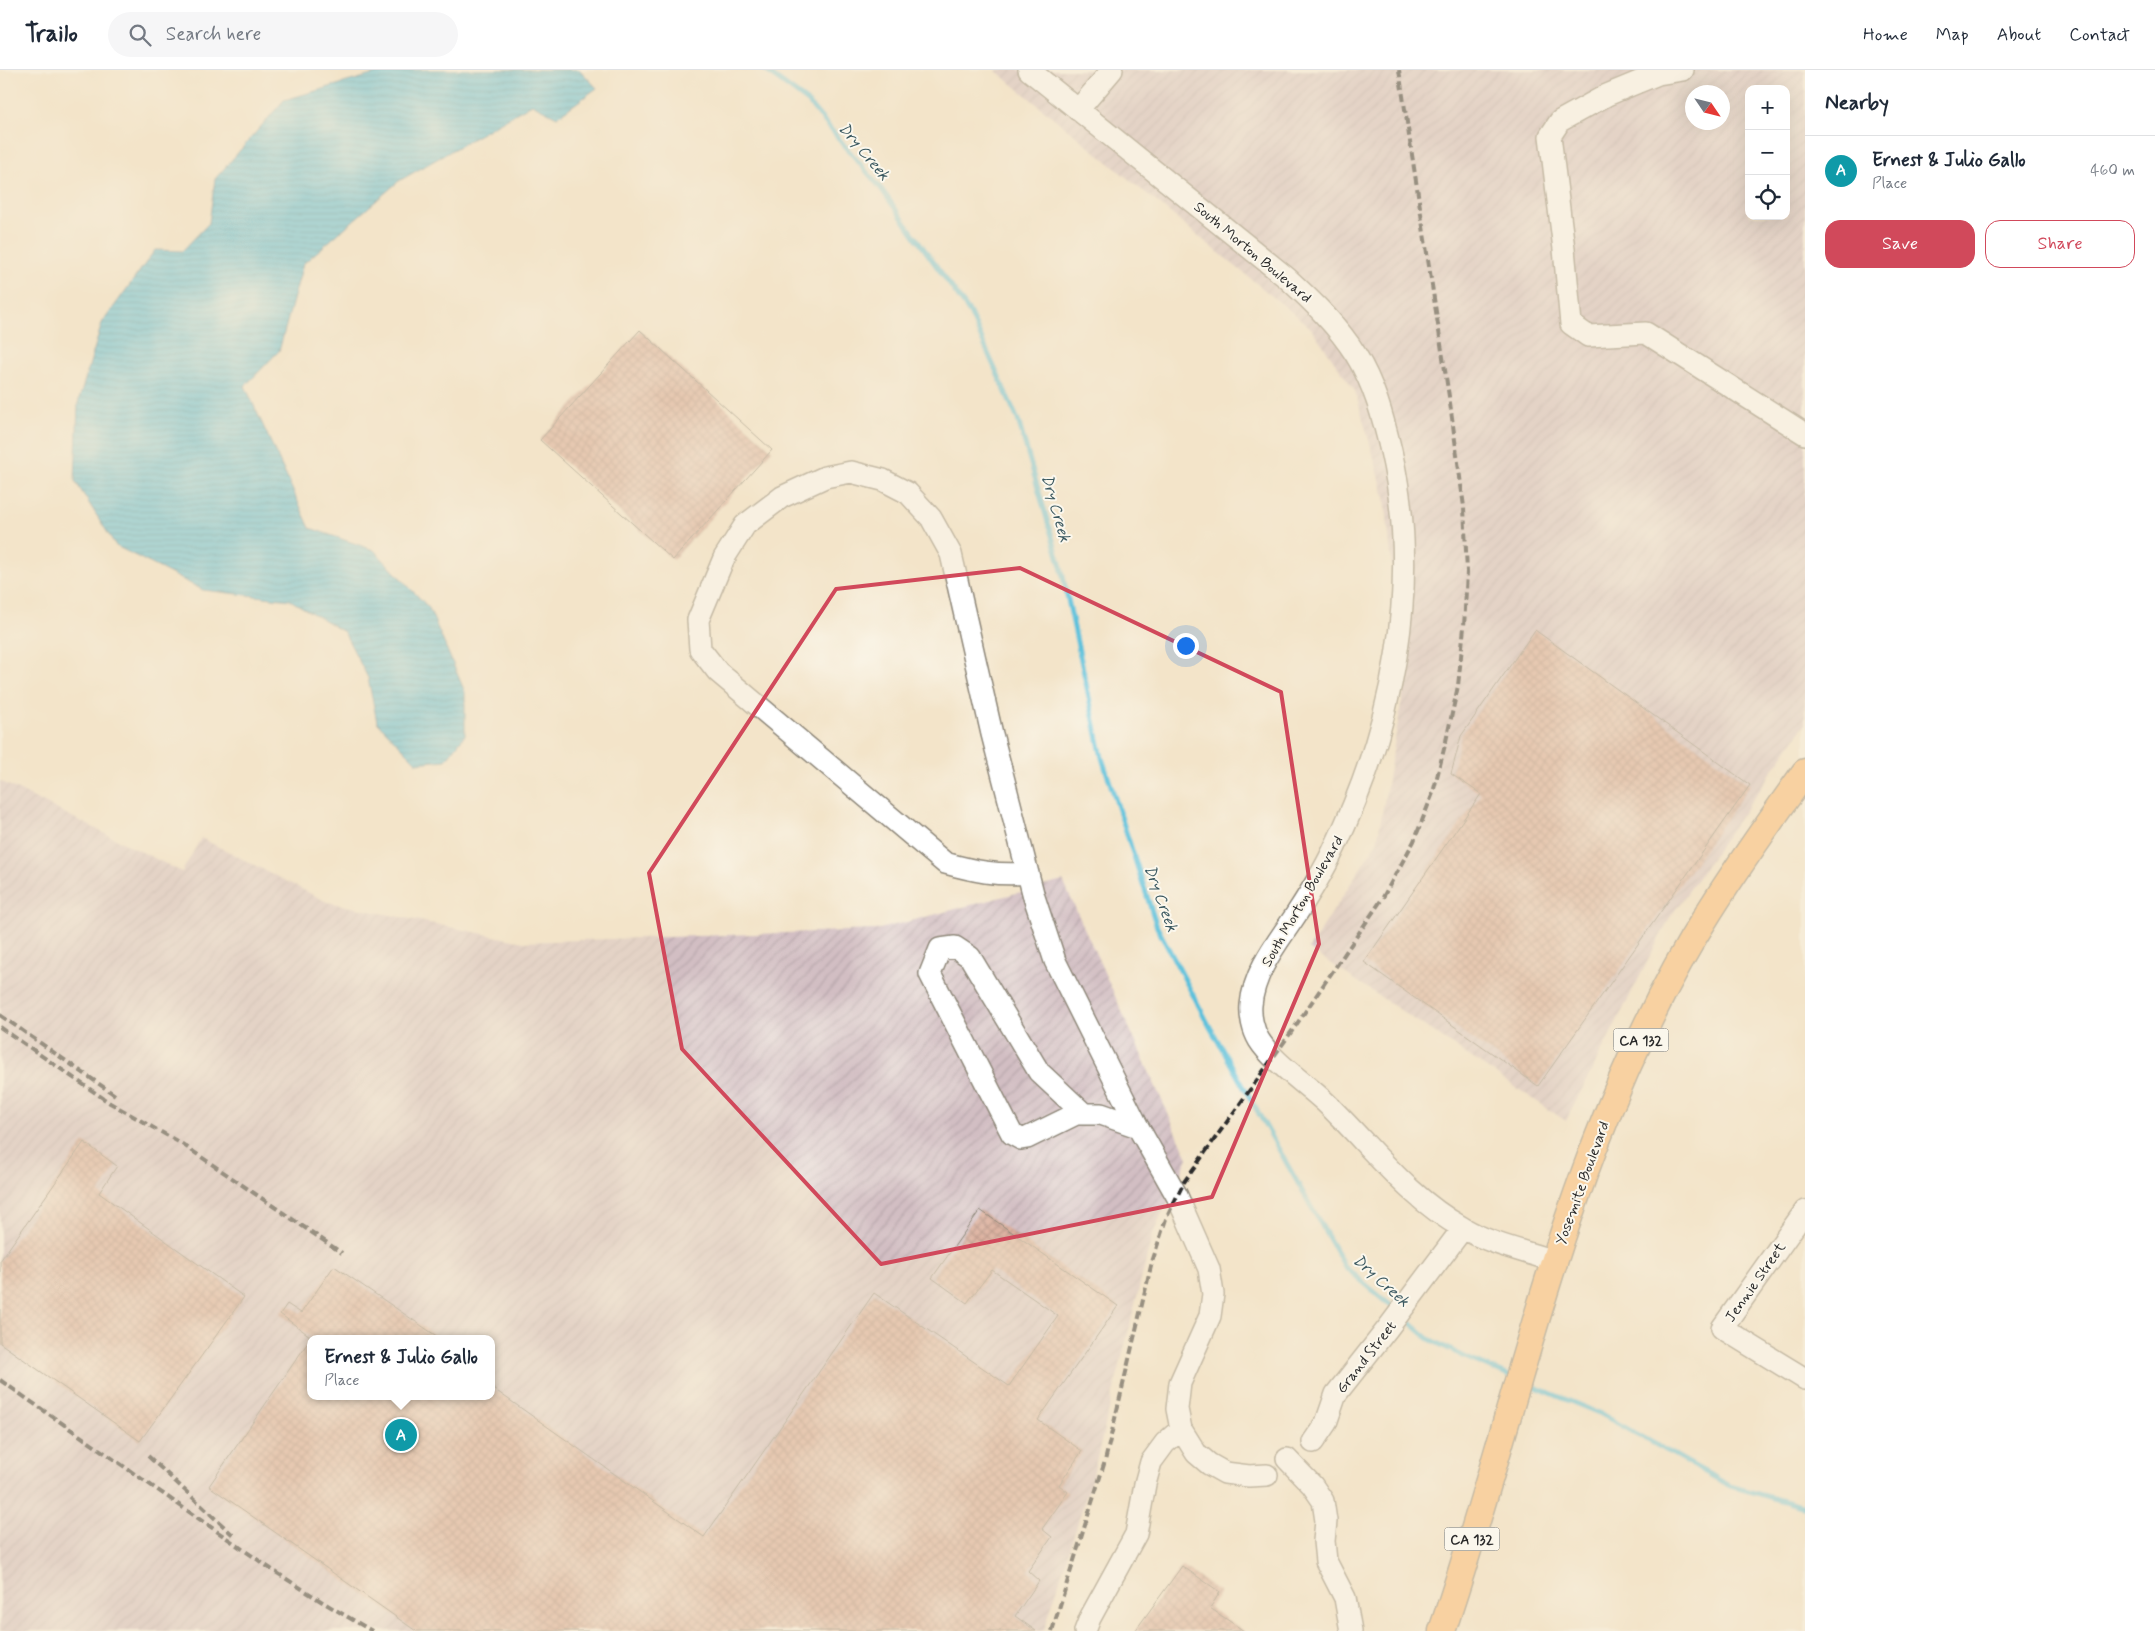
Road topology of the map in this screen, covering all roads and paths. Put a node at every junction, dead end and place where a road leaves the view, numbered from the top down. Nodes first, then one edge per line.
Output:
1 (1029, 70) edge
2 (1112, 70) edge
3 (1683, 70) edge
4 (1078, 110) junction
5 (1805, 434) edge
6 (1802, 784) edge
7 (1028, 873) junction
8 (1084, 1114) junction
9 (1138, 1127) junction
10 (1802, 1221) edge
11 (1463, 1228) junction
12 (1554, 1261) junction
13 (1805, 1379) edge
14 (1181, 1429) junction
15 (1313, 1442) dead end
16 (1287, 1459) dead end
17 (1267, 1475) dead end
18 (1085, 1631) edge
19 (1351, 1631) edge
20 (1442, 1631) edge

1 - 4 street, South Morton Boulevard
2 - 4 street
3 - 5 street
4 - 11 street, South Morton Boulevard
6 - 12 main road, Yosemite Boulevard / CA 132
7 - 7 street
7 - 9 street
8 - 8 street
8 - 9 street
9 - 14 street
10 - 13 street, Jennie Street
11 - 12 street, South Morton Boulevard
11 - 15 street, Grand Street
12 - 20 main road, Yosemite Boulevard / CA 132
14 - 17 street
14 - 18 street
16 - 19 street

